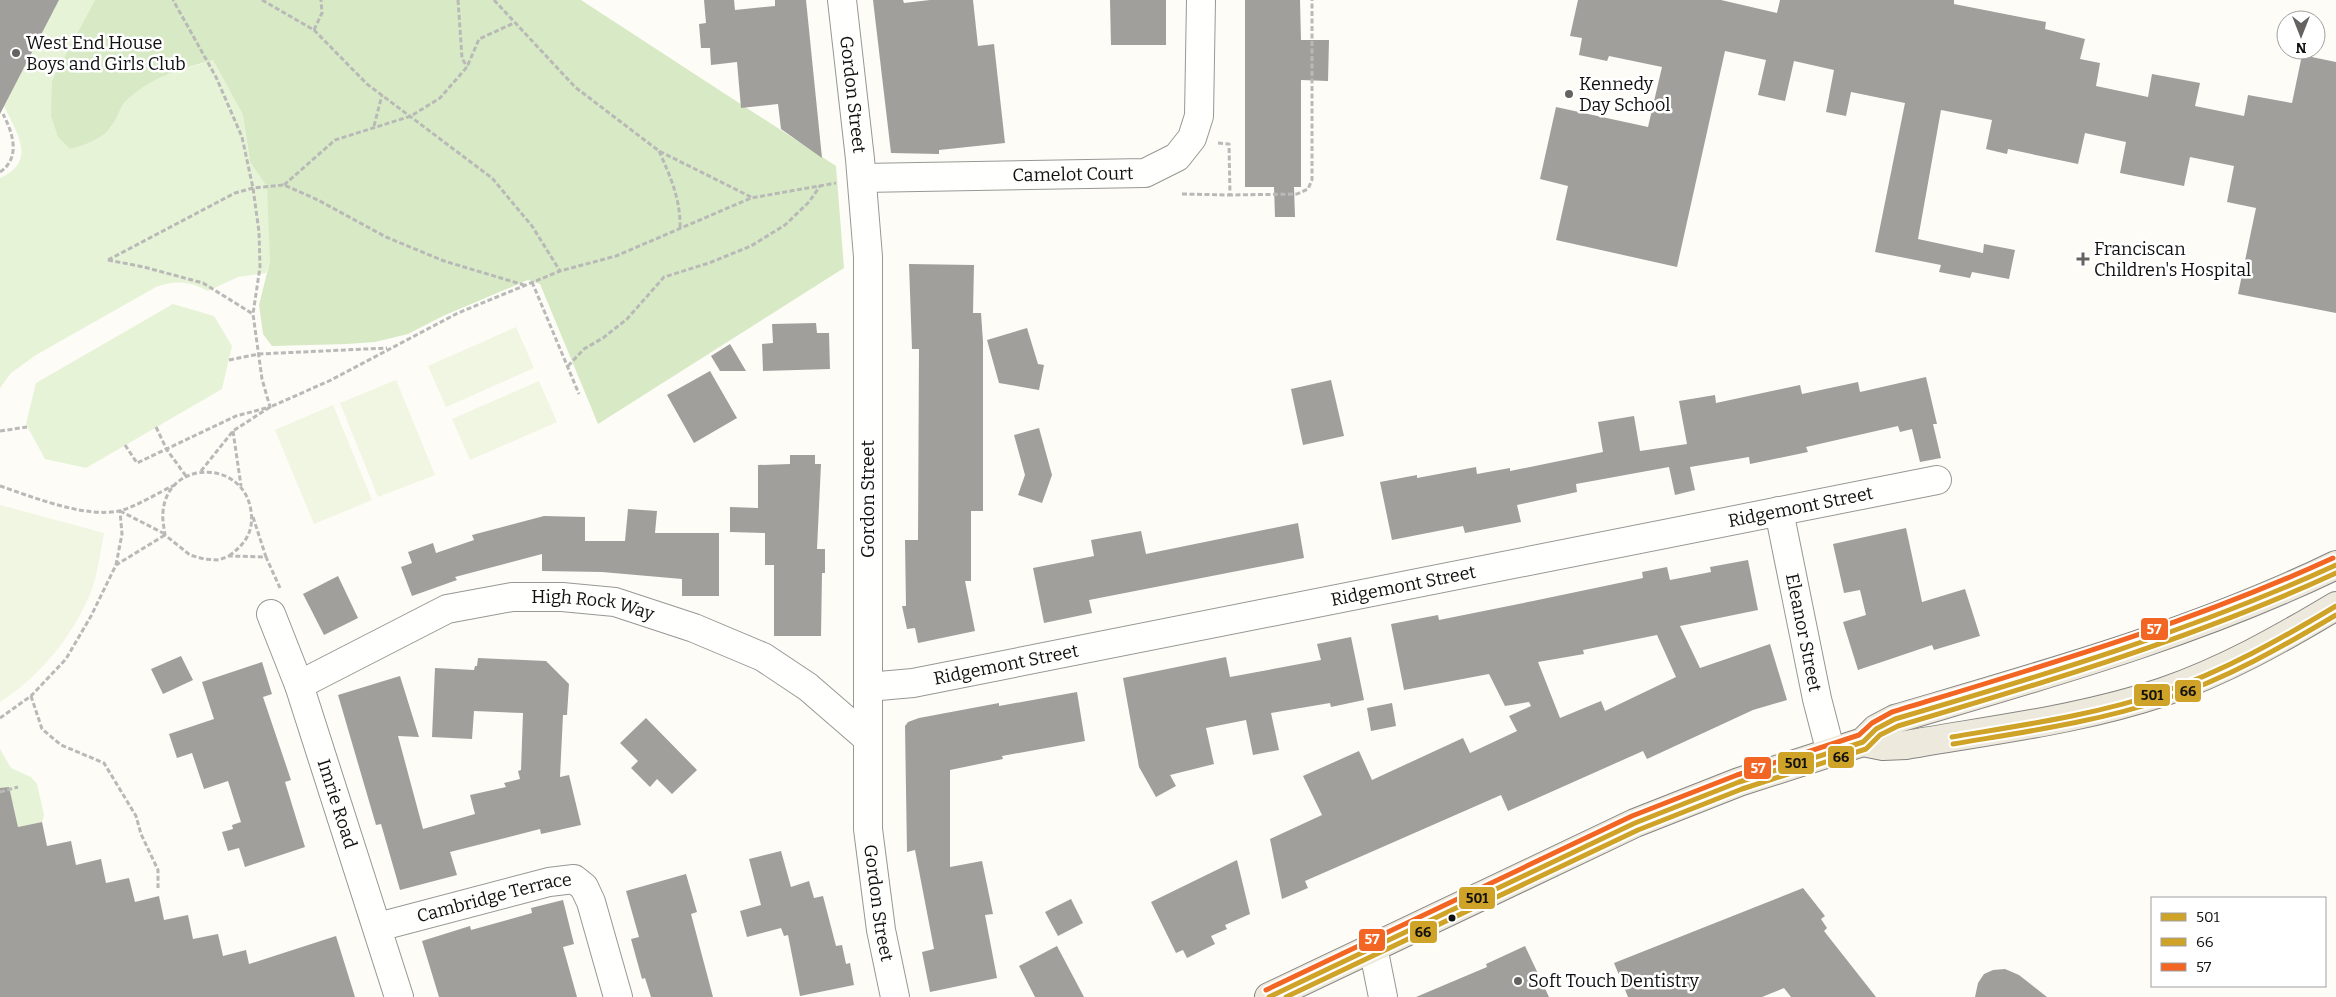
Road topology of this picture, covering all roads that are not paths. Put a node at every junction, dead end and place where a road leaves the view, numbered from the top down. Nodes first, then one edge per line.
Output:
1 (842, 0) edge
2 (1201, 0) edge
3 (852, 180) junction
4 (1937, 480) dead end
5 (1779, 511) junction
6 (2336, 565) edge
7 (277, 603) road end
8 (2336, 606) edge
9 (299, 685) junction
10 (868, 687) junction
11 (868, 739) junction
12 (1863, 742) junction
13 (1831, 753) junction
14 (378, 927) junction
15 (1373, 947) junction
16 (399, 997) edge
17 (618, 997) edge
18 (895, 997) edge
19 (1268, 997) edge
20 (1383, 997) edge

1 - 3 street, Gordon Street
2 - 3 street, Camelot Court
3 - 10 street, Gordon Street
4 - 5 street, Ridgemont Street
5 - 10 street, Ridgemont Street
5 - 13 street, Eleanor Street
6 - 12 main road
7 - 9 street, Imrie Road
8 - 12 main road
9 - 11 street, High Rock Way
9 - 14 street, Imrie Road
10 - 11 street, Gordon Street
11 - 18 street, Gordon Street
12 - 13 main road
13 - 15 main road
14 - 16 street, Imrie Road
14 - 17 street, Cambridge Terrace
15 - 19 main road
15 - 20 street

